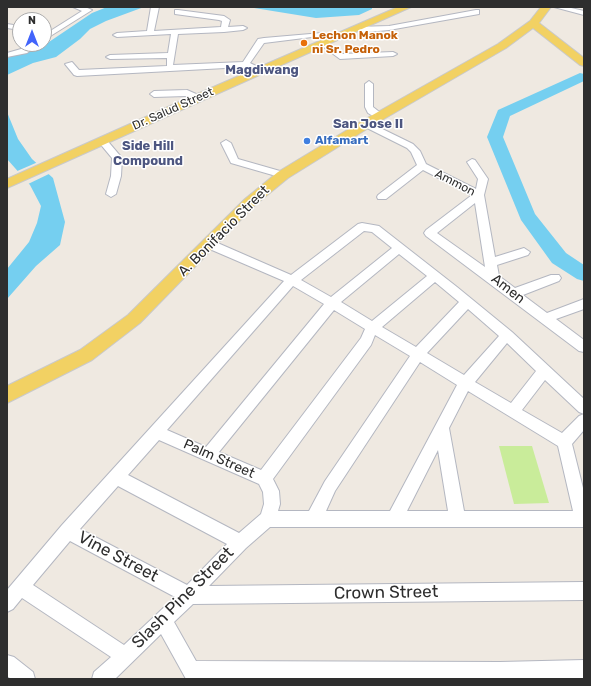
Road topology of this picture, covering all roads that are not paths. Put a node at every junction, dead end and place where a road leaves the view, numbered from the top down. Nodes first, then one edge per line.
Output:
1 (77, 7) edge
2 (155, 7) edge
3 (406, 7) edge
4 (546, 7) edge
5 (558, 7) edge
6 (178, 12) dead end
7 (476, 12) dead end
8 (584, 13) edge
9 (533, 23) junction
10 (243, 28) dead end
11 (52, 29) edge
12 (356, 29) junction
13 (224, 30) junction
14 (175, 31) junction
15 (150, 33) junction
16 (117, 35) dead end
17 (329, 41) junction
18 (21, 52) edge
19 (393, 54) dead end
20 (171, 55) junction
21 (7, 56) edge
22 (110, 57) dead end
23 (584, 63) edge
24 (69, 64) dead end
25 (246, 64) junction
26 (169, 67) junction
27 (259, 71) junction
28 (369, 84) dead end
29 (154, 94) dead end
30 (199, 97) junction
31 (379, 116) junction
32 (366, 124) junction
33 (102, 140) junction
34 (226, 142) dead end
35 (472, 162) dead end
36 (422, 166) junction
37 (283, 175) junction
38 (7, 184) edge
39 (111, 194) dead end
40 (479, 194) junction
41 (382, 198) dead end
42 (208, 244) junction
43 (399, 248) junction
44 (524, 252) dead end
45 (492, 262) junction
46 (434, 276) junction
47 (494, 278) junction
48 (555, 278) dead end
49 (292, 280) junction
50 (512, 294) junction
51 (332, 302) junction
52 (467, 302) junction
53 (584, 304) edge
54 (546, 318) junction
55 (372, 328) junction
56 (507, 335) junction
57 (584, 347) edge
58 (418, 354) junction
59 (544, 370) junction
60 (466, 382) junction
61 (7, 395) edge
62 (584, 408) edge
63 (513, 411) junction
64 (584, 420) edge
65 (442, 427) junction
66 (157, 432) junction
67 (564, 442) junction
68 (209, 454) junction
69 (117, 477) junction
70 (264, 479) junction
71 (314, 518) junction
72 (267, 519) junction
73 (583, 519) edge
74 (394, 520) junction
75 (457, 520) junction
76 (68, 531) junction
77 (240, 542) junction
78 (21, 587) junction
79 (584, 591) edge
80 (189, 595) junction
81 (7, 603) edge
82 (162, 619) junction
83 (125, 656) junction
84 (7, 664) edge
85 (584, 669) edge
86 (193, 674) edge
87 (26, 679) edge
88 (101, 679) edge

1 - 11 street
2 - 15 street
3 - 12 main road, Dr. Salud Street
4 - 9 main road, A. Bonifacio Street
5 - 8 street
6 - 13 street
7 - 12 street
9 - 23 main road
9 - 31 main road, A. Bonifacio Street
10 - 13 street
12 - 17 main road, Dr. Salud Street
13 - 14 street
14 - 15 street
14 - 20 street
15 - 16 street
17 - 19 street
17 - 25 street
17 - 27 main road, Dr. Salud Street
18 - 21 street
20 - 22 street
20 - 26 street
24 - 26 street
25 - 26 street
25 - 27 street
27 - 30 main road, Dr. Salud Street
28 - 31 street
29 - 30 street
30 - 33 main road, Dr. Salud Street
31 - 32 main road, A. Bonifacio Street
32 - 36 street, Ammon
32 - 37 main road, A. Bonifacio Street
33 - 38 main road, Dr. Salud Street
33 - 39 street
34 - 37 street
35 - 40 street
36 - 40 street, Ammon
36 - 41 street
37 - 42 main road, A. Bonifacio Street
40 - 45 street, Ammon
40 - 47 street, Amen
42 - 49 street
42 - 61 main road, A. Bonifacio Street
43 - 46 street
43 - 49 street
43 - 51 street
44 - 45 street
45 - 47 street, Ammon
46 - 52 street
46 - 55 street
47 - 50 street, Amen
48 - 50 street
49 - 51 street
49 - 66 street
50 - 54 street, Amen
51 - 55 street
51 - 68 street
52 - 56 street
52 - 58 street
53 - 54 street
54 - 57 street, Amen
55 - 58 street
55 - 70 street
56 - 59 street
56 - 60 street
58 - 60 street
58 - 71 street
59 - 62 street
59 - 63 street
60 - 63 street
60 - 65 street
63 - 67 street
64 - 67 street
65 - 74 street
65 - 75 street
66 - 68 street, Palm Street
66 - 69 street
67 - 73 street
68 - 70 street, Palm Street
69 - 76 street
69 - 77 street
70 - 72 street, Palm Street
71 - 72 street
71 - 74 street
72 - 77 street, Slash Pine Street
73 - 75 street
74 - 75 street
76 - 78 street
76 - 80 street, Vine Street
77 - 80 street, Slash Pine Street
78 - 81 street
78 - 83 street
79 - 80 street, Crown Street
80 - 82 street, Slash Pine Street
82 - 83 street, Slash Pine Street
82 - 86 street
83 - 88 street, Slash Pine Street
84 - 87 street
85 - 86 street

